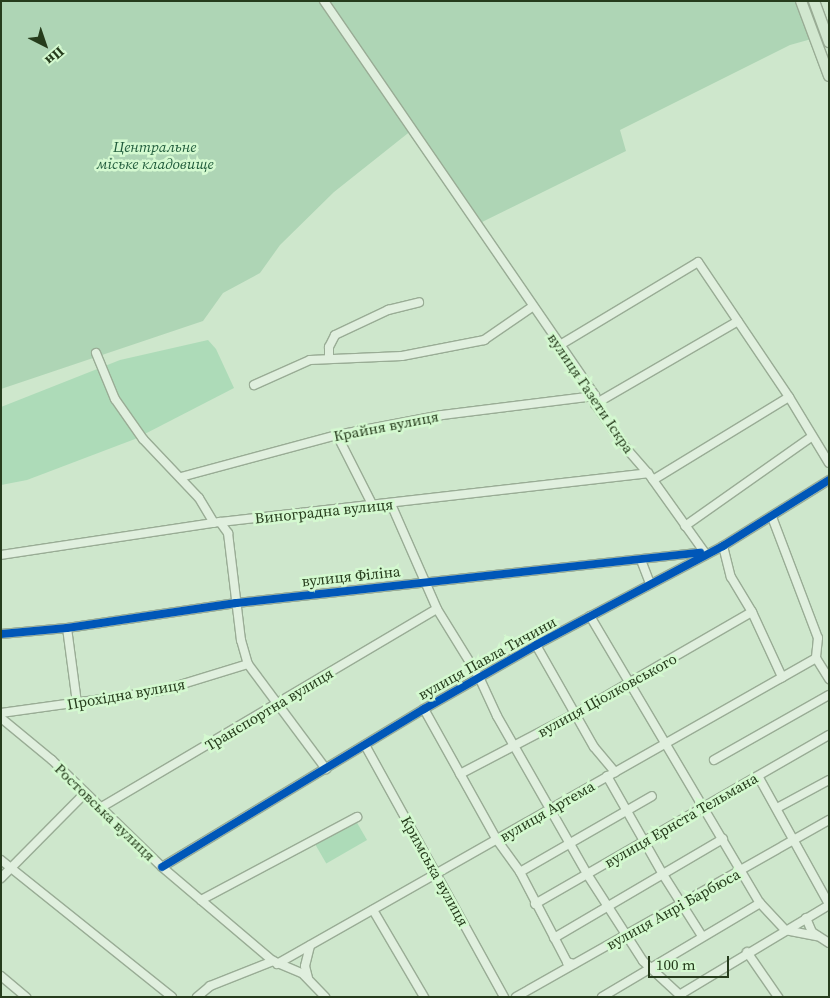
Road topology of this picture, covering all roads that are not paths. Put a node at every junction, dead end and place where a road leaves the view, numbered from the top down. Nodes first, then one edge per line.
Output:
1 (324, 1) edge
2 (801, 1) edge
3 (814, 1) edge
4 (829, 42) edge
5 (829, 76) edge
6 (419, 302) dead end
7 (532, 307) junction
8 (738, 321) junction
9 (560, 345) junction
10 (96, 353) dead end
11 (330, 358) junction
12 (254, 385) dead end
13 (790, 397) junction
14 (595, 400) junction
15 (337, 435) junction
16 (811, 437) junction
17 (829, 463) edge
18 (180, 477) junction
19 (651, 477) junction
20 (829, 480) edge
21 (391, 504) junction
22 (373, 506) junction
23 (772, 517) junction
24 (217, 522) junction
25 (685, 526) junction
26 (723, 546) junction
27 (705, 553) junction
28 (1, 555) edge
29 (641, 560) junction
30 (423, 582) junction
31 (650, 583) junction
32 (236, 603) junction
33 (437, 609) junction
34 (752, 612) junction
35 (590, 616) junction
36 (66, 628) junction
37 (1, 634) edge
38 (536, 645) junction
39 (816, 658) junction
40 (248, 664) junction
41 (479, 677) junction
42 (782, 677) junction
43 (829, 679) edge
44 (628, 683) junction
45 (829, 695) edge
46 (77, 703) junction
47 (279, 704) junction
48 (424, 709) junction
49 (1, 713) edge
50 (575, 714) junction
51 (1, 718) edge
52 (829, 735) edge
53 (667, 742) junction
54 (365, 745) junction
55 (515, 746) junction
56 (714, 760) dead end
57 (326, 769) junction
58 (615, 772) junction
59 (460, 774) junction
60 (607, 776) junction
61 (758, 776) junction
62 (829, 780) edge
63 (85, 793) junction
64 (652, 796) dead end
65 (704, 807) junction
66 (100, 808) junction
67 (776, 808) junction
68 (553, 809) junction
69 (626, 810) junction
70 (357, 818) dead end
71 (829, 820) edge
72 (723, 839) junction
73 (497, 840) junction
74 (642, 840) junction
75 (794, 840) junction
76 (572, 842) junction
77 (1, 860) edge
78 (162, 867) junction
79 (11, 869) junction
80 (742, 871) junction
81 (520, 872) junction
82 (436, 874) junction
83 (587, 874) junction
84 (662, 874) junction
85 (1, 878) edge
86 (201, 900) junction
87 (760, 903) junction
88 (534, 904) junction
89 (829, 904) edge
90 (680, 905) junction
91 (606, 906) junction
92 (373, 910) junction
93 (806, 918) junction
94 (785, 930) junction
95 (626, 935) junction
96 (702, 936) junction
97 (817, 936) junction
98 (554, 938) junction
99 (829, 943) edge
100 (310, 946) junction
101 (747, 952) junction
102 (295, 954) junction
103 (275, 962) junction
104 (574, 964) junction
105 (305, 966) junction
106 (650, 968) junction
107 (295, 969) junction
108 (1, 976) edge
109 (308, 978) junction
110 (682, 995) edge
111 (26, 997) edge
112 (172, 997) edge
113 (197, 997) edge
114 (325, 997) edge
115 (424, 997) edge
116 (504, 997) edge
117 (516, 997) edge
118 (602, 997) edge
119 (778, 997) edge

1 - 7 street, вулиця Газети Іскра
2 - 5 main road
3 - 4 main road
6 - 11 street
7 - 9 street, вулиця Газети Іскра
7 - 11 street
8 - 9 street
8 - 13 street
8 - 14 street, Крайня вулиця
9 - 14 street, вулиця Газети Іскра
10 - 18 street
11 - 12 street
13 - 16 street
13 - 19 street
14 - 15 street, Крайня вулиця
14 - 19 street, вулиця Газети Іскра
15 - 18 street, Крайня вулиця
15 - 22 street
16 - 17 street
16 - 25 street
18 - 24 street
19 - 21 street, Виноградна вулиця
19 - 25 street, вулиця Газети Іскра
20 - 23 street, вулиця Павла Тичини
21 - 22 street, Виноградна вулиця
21 - 30 street
22 - 24 street, Виноградна вулиця
23 - 26 street, вулиця Павла Тичини
23 - 39 street
24 - 28 street, Виноградна вулиця
24 - 32 street
25 - 27 street, вулиця Газети Іскра
26 - 27 street, вулиця Павла Тичини
26 - 34 street
27 - 29 street, вулиця Філіна
27 - 31 street, вулиця Павла Тичини
29 - 30 street, вулиця Філіна
29 - 31 street
30 - 32 street, вулиця Філіна
30 - 33 street
31 - 35 street, вулиця Павла Тичини
32 - 36 street, вулиця Філіна
32 - 40 street
33 - 41 street
33 - 47 street, Транспортна вулиця
34 - 42 street
34 - 44 street, вулиця Ціолковського
35 - 38 street, вулиця Павла Тичини
35 - 44 street
36 - 37 street, вулиця Філіна
36 - 46 street
38 - 41 street, вулиця Павла Тичини
38 - 50 street
39 - 42 street, вулиця Артема
39 - 43 street
40 - 46 street, Прохідна вулиця
40 - 47 street
41 - 48 street, вулиця Павла Тичини
41 - 55 street
42 - 53 street, вулиця Артема
44 - 50 street, вулиця Ціолковського
44 - 53 street
45 - 56 street
46 - 49 street, Прохідна вулиця
47 - 57 street
47 - 66 street, Транспортна вулиця
48 - 54 street, вулиця Павла Тичини
48 - 59 street
50 - 55 street, вулиця Ціолковського
50 - 58 street
51 - 63 street, Ростовська вулиця
52 - 61 street, вулиця Ернста Тельмана
53 - 58 street, вулиця Артема
53 - 65 street
54 - 57 street, вулиця Павла Тичини
54 - 82 street, Кримська вулиця
55 - 59 street, вулиця Ціолковського
55 - 68 street
57 - 78 street, вулиця Павла Тичини
58 - 60 street, вулиця Артема
59 - 73 street
60 - 68 street, вулиця Артема
60 - 69 street
61 - 65 street, вулиця Ернста Тельмана
61 - 67 street
62 - 67 street
63 - 66 street, Ростовська вулиця
63 - 79 street
64 - 69 street
65 - 72 street
65 - 74 street, вулиця Ернста Тельмана
66 - 78 street, Ростовська вулиця
67 - 75 street
68 - 73 street, вулиця Артема
68 - 76 street
69 - 74 street
69 - 76 street
70 - 86 street
71 - 75 street, вулиця Анрі Барбюса
72 - 80 street
72 - 84 street
73 - 81 street
73 - 82 street, вулиця Артема
74 - 83 street, вулиця Ернста Тельмана
74 - 84 street
75 - 80 street, вулиця Анрі Барбюса
75 - 89 street
76 - 81 street
76 - 83 street
77 - 79 street
78 - 86 street, Ростовська вулиця
79 - 85 street
79 - 112 street
80 - 87 street
80 - 90 street, вулиця Анрі Барбюса
81 - 88 street
82 - 92 street, вулиця Артема
82 - 116 street, Кримська вулиця
83 - 88 street, вулиця Ернста Тельмана
83 - 91 street
84 - 90 street
84 - 91 street
86 - 103 street, Ростовська вулиця
87 - 94 street
87 - 96 street
88 - 98 street
89 - 93 street
90 - 95 street, вулиця Анрі Барбюса
90 - 96 street
91 - 95 street
91 - 98 street
92 - 100 street, вулиця Артема
92 - 115 street
93 - 94 street
93 - 97 street
94 - 97 street
94 - 101 street
95 - 104 street, вулиця Анрі Барбюса
95 - 106 street
96 - 106 street
97 - 99 street
98 - 104 street
100 - 102 street, вулиця Артема
100 - 105 street
101 - 110 street
101 - 119 street
102 - 103 street, вулиця Артема
102 - 107 street
103 - 107 street, Ростовська вулиця
103 - 113 street, вулиця Артема
104 - 117 street, вулиця Анрі Барбюса
105 - 107 street
105 - 109 street
106 - 110 street
106 - 118 street
107 - 109 street, Ростовська вулиця
108 - 111 street
109 - 114 street, Ростовська вулиця

